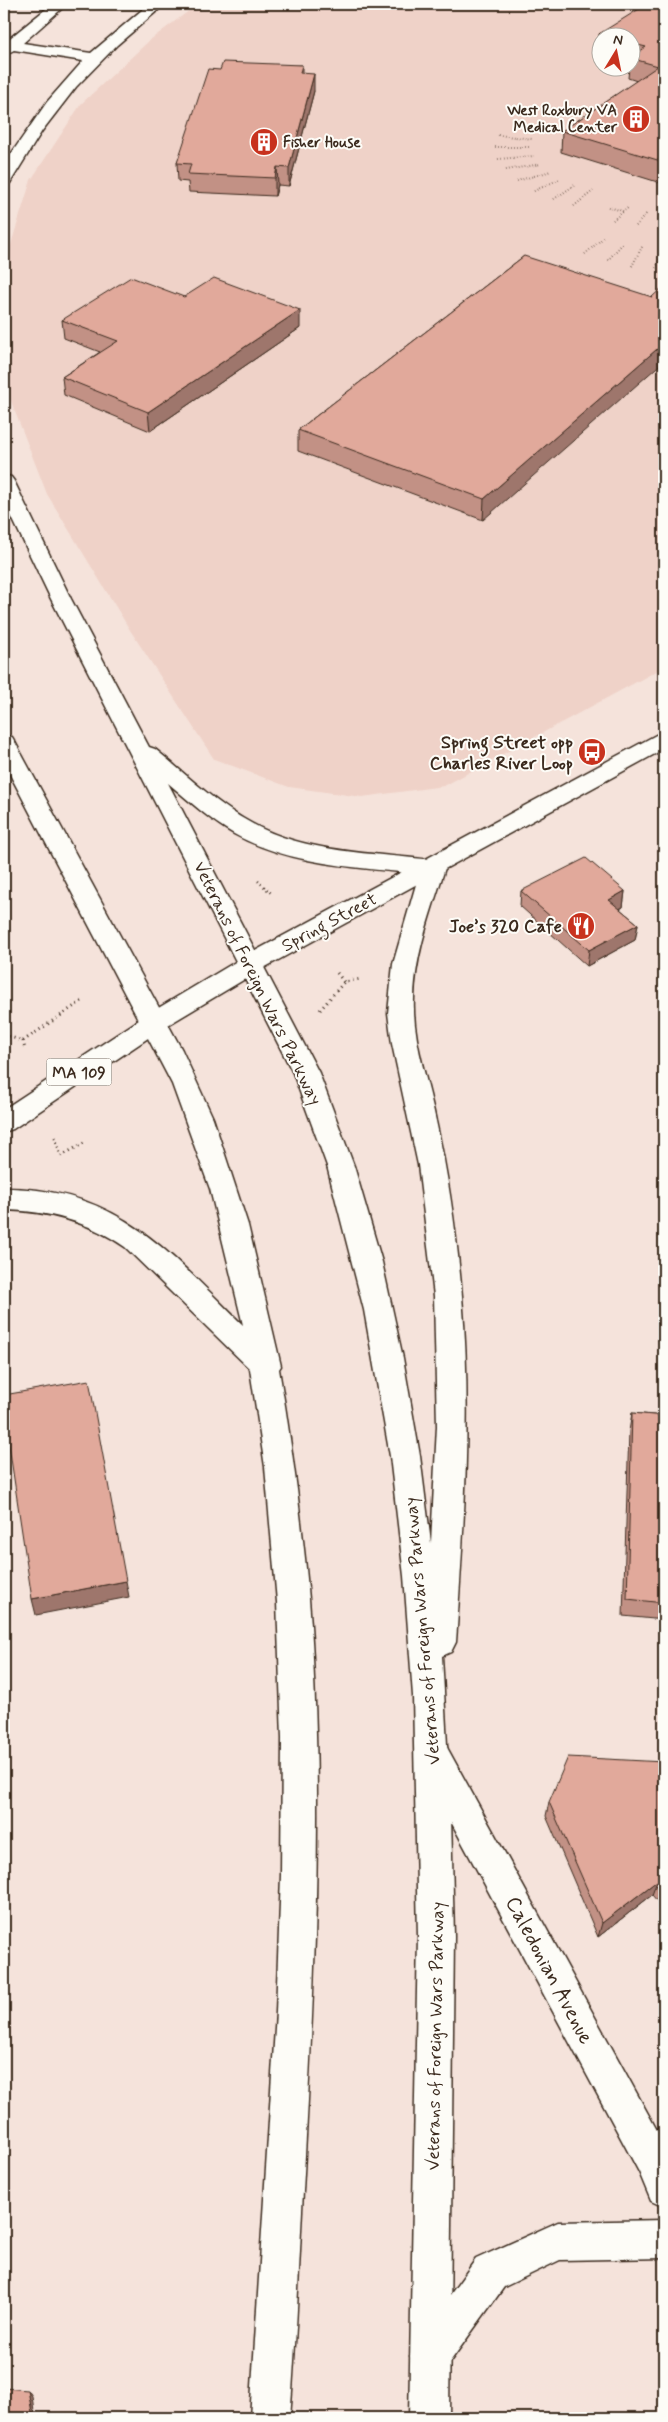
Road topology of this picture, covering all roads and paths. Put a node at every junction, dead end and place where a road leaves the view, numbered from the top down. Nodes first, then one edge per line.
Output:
1 (60, 4) edge
2 (158, 4) edge
3 (7, 48) edge
4 (93, 58) junction
5 (498, 135) dead end
6 (532, 139) dead end
7 (495, 147) dead end
8 (529, 148) dead end
9 (534, 156) dead end
10 (498, 159) dead end
11 (541, 164) dead end
12 (506, 170) dead end
13 (551, 172) dead end
14 (560, 179) dead end
15 (4, 180) edge
16 (517, 181) dead end
17 (575, 185) dead end
18 (534, 191) dead end
19 (593, 191) dead end
20 (554, 199) dead end
21 (574, 206) dead end
22 (608, 207) dead end
23 (628, 208) dead end
24 (624, 212) junction
25 (646, 213) dead end
26 (613, 220) dead end
27 (664, 220) edge
28 (636, 226) dead end
29 (660, 230) dead end
30 (604, 238) dead end
31 (622, 243) dead end
32 (642, 246) dead end
33 (663, 250) dead end
34 (585, 254) dead end
35 (608, 260) dead end
36 (632, 266) dead end
37 (656, 268) dead end
38 (4, 481) edge
39 (664, 740) edge
40 (4, 742) edge
41 (138, 747) junction
42 (433, 868) junction
43 (251, 964) junction
44 (337, 973) dead end
45 (362, 978) dead end
46 (344, 982) junction
47 (82, 1001) dead end
48 (316, 1014) dead end
49 (154, 1022) junction
50 (4, 1035) edge
51 (23, 1041) junction
52 (25, 1049) dead end
53 (4, 1122) edge
54 (53, 1130) dead end
55 (84, 1143) dead end
56 (4, 1199) edge
57 (266, 1366) junction
58 (432, 1753) junction
59 (664, 2188) edge
60 (664, 2239) edge
61 (430, 2356) junction
62 (270, 2418) edge
63 (429, 2418) edge

1 - 3 main road
2 - 4 main road
3 - 4 main road
4 - 15 main road
5 - 6 path
7 - 8 path
9 - 10 path
11 - 12 path
13 - 16 path
14 - 18 path
17 - 20 path
19 - 21 path
22 - 24 path
23 - 24 path
24 - 26 path
25 - 28 path
27 - 29 path
30 - 34 path
31 - 35 path
32 - 36 path
33 - 37 path
38 - 41 main road, Veterans of Foreign Wars Parkway
39 - 42 main road, Spring Street
40 - 49 main road
41 - 42 main road
41 - 43 main road, Veterans of Foreign Wars Parkway
42 - 43 main road, Spring Street
42 - 58 main road
43 - 49 main road, Spring Street / MA 109
43 - 58 main road, Veterans of Foreign Wars Parkway
44 - 46 path
45 - 46 path
46 - 48 path
47 - 51 path
49 - 53 main road, Spring Street / MA 109
49 - 57 main road
50 - 51 path
51 - 52 path
54 - 55 path
56 - 57 main road
57 - 62 main road
58 - 59 main road, Caledonian Avenue
58 - 61 main road, Veterans of Foreign Wars Parkway
60 - 61 main road
61 - 63 main road, Veterans of Foreign Wars Parkway

